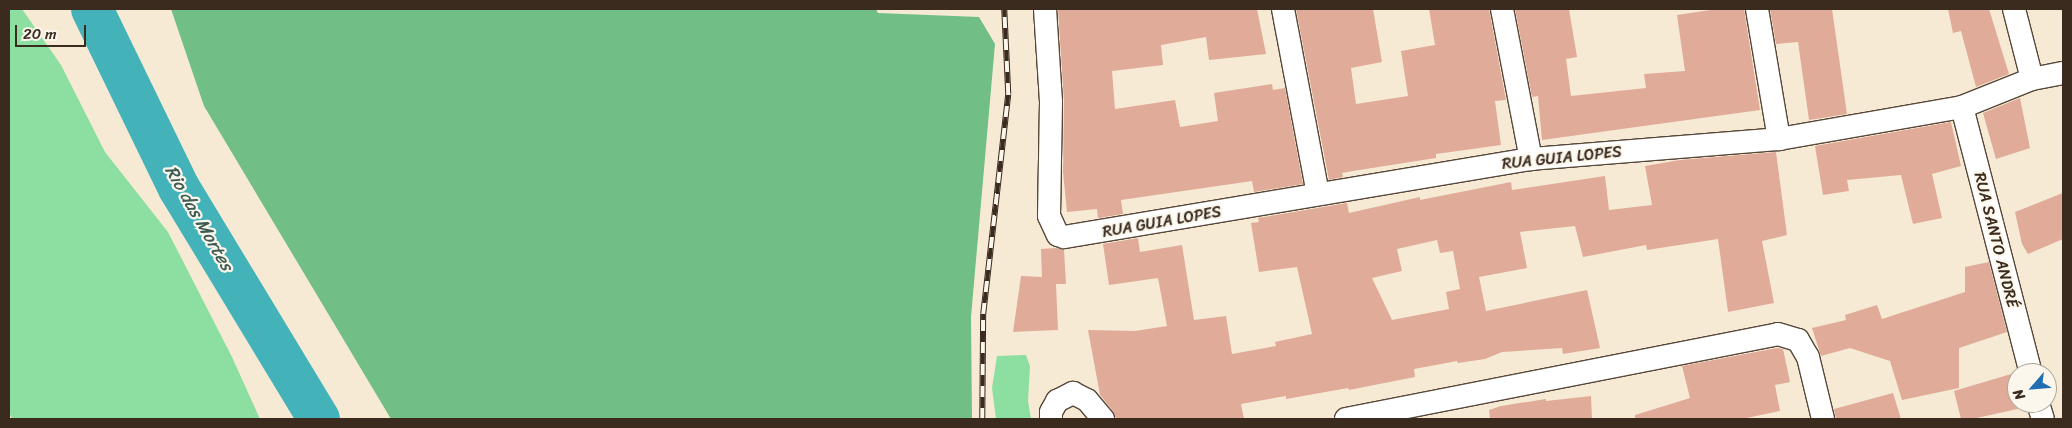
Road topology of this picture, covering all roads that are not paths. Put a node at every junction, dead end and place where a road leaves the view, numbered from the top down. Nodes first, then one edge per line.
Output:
1 (1045, 9) edge
2 (1283, 9) edge
3 (1502, 9) edge
4 (1757, 9) edge
5 (2014, 9) edge
6 (2063, 72) edge
7 (2032, 79) junction
8 (1962, 107) junction
9 (1779, 139) junction
10 (1531, 159) junction
11 (1318, 194) junction
12 (2028, 363) edge
13 (1051, 419) edge
14 (1103, 419) edge
15 (1346, 419) edge
16 (1823, 419) edge

1 - 11 street, RUA GUIA LOPES
2 - 11 street
3 - 10 street
4 - 9 street
5 - 7 street
6 - 7 street, RUA GUIA LOPES
7 - 8 street, RUA GUIA LOPES
8 - 9 street, RUA GUIA LOPES
8 - 12 street, RUA SANTO ANDRÉ
9 - 10 street, RUA GUIA LOPES
10 - 11 street, RUA GUIA LOPES
13 - 14 street
15 - 16 street

